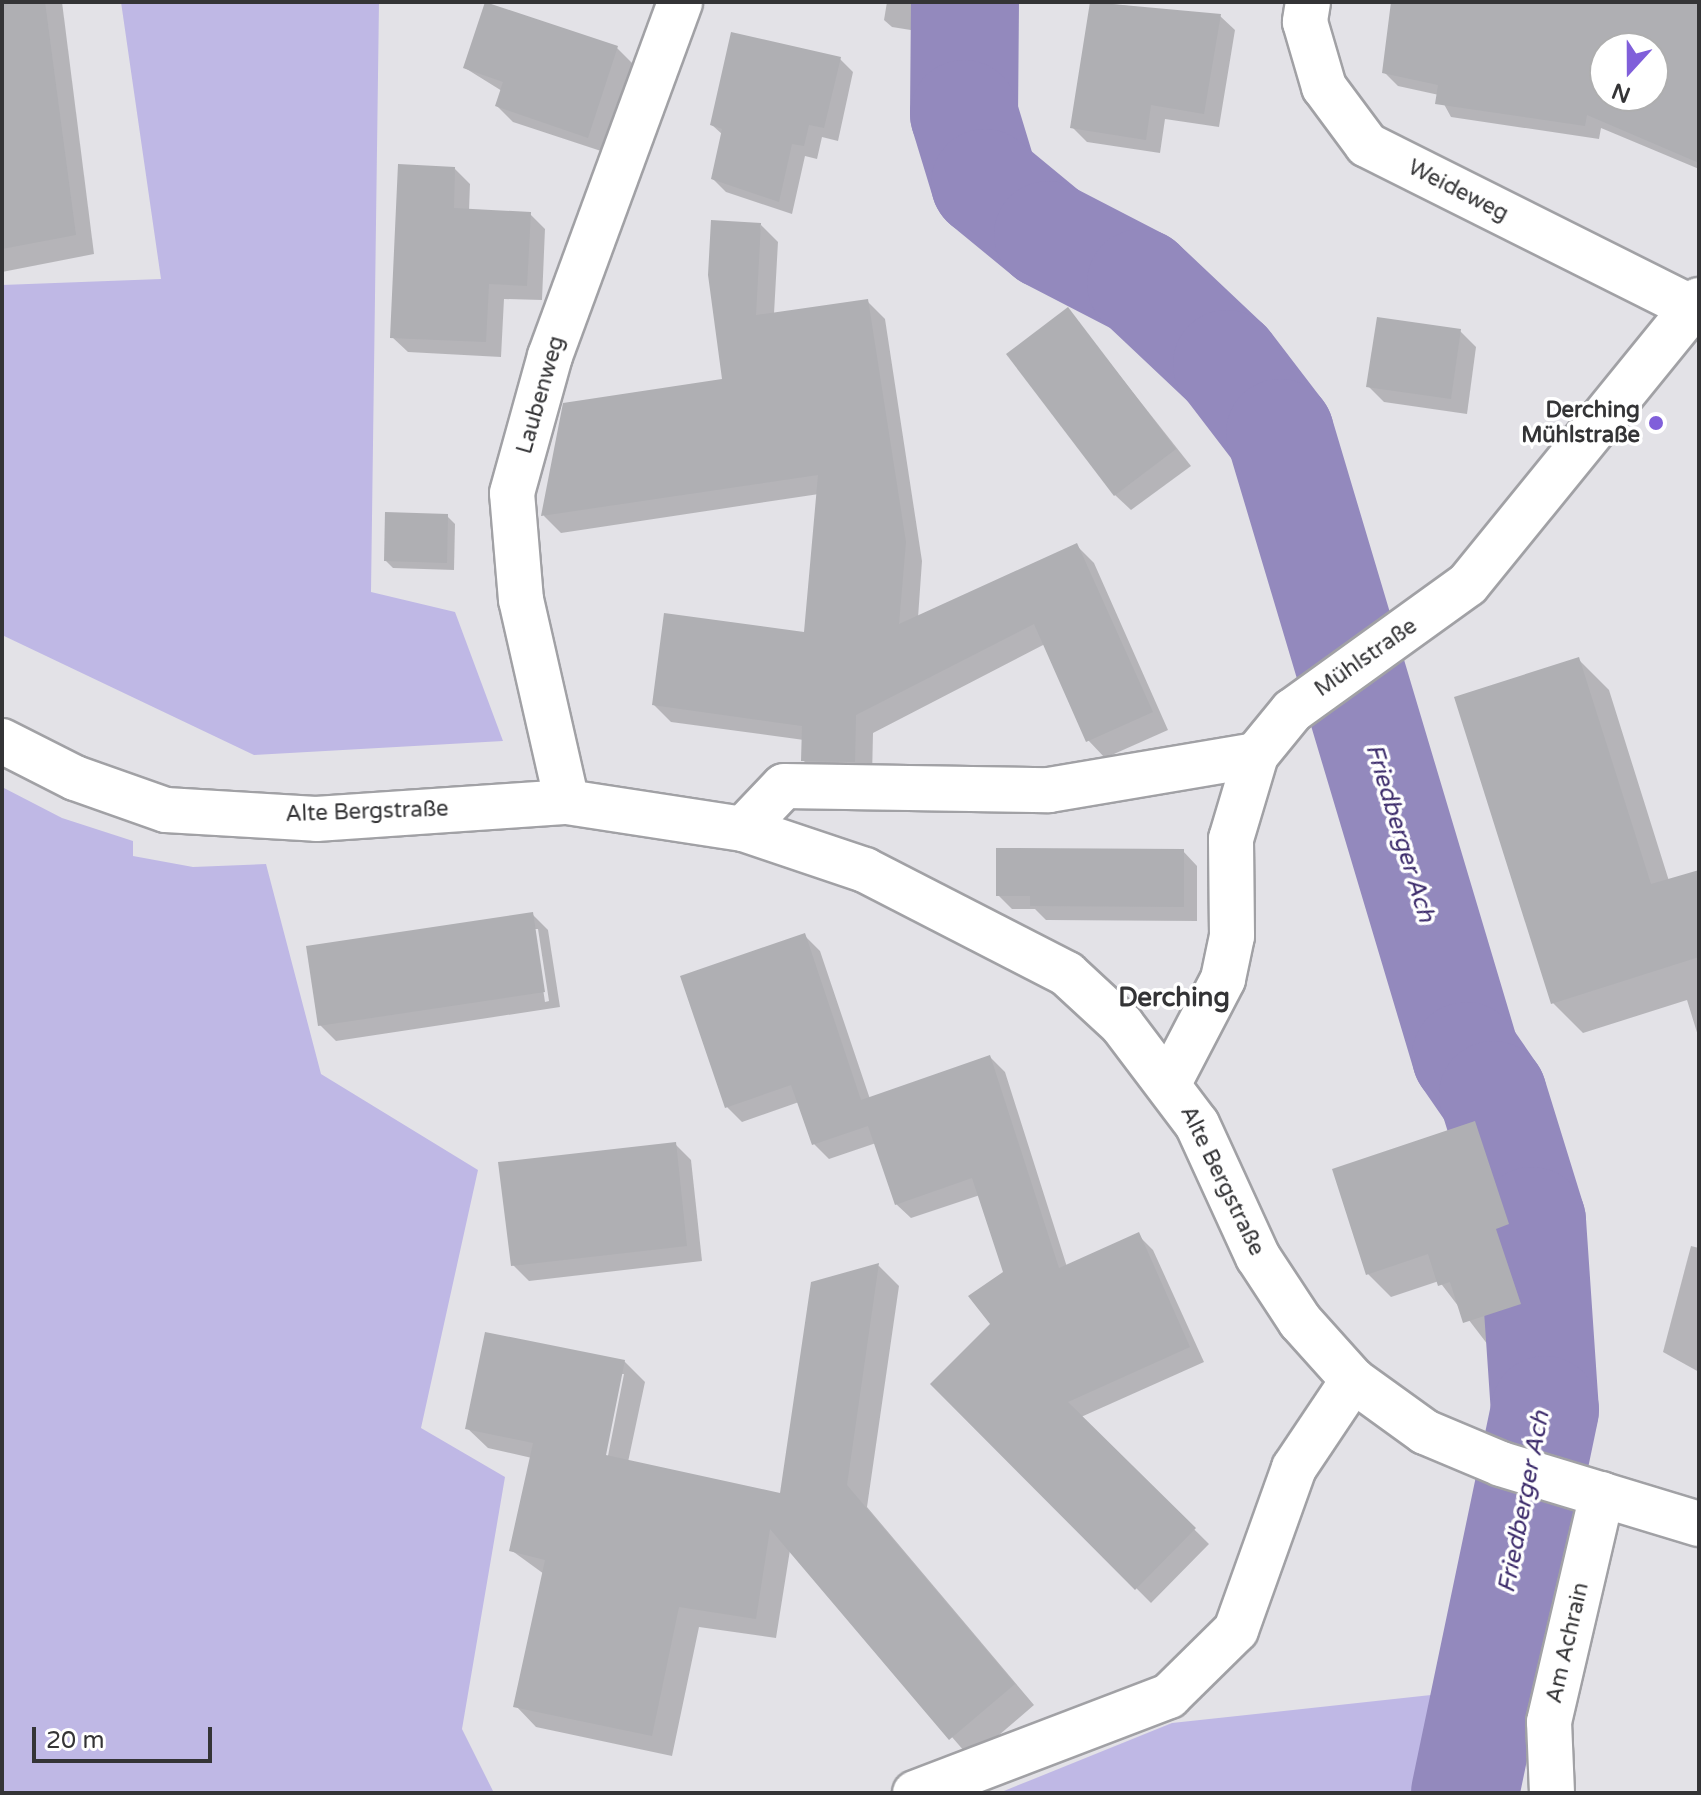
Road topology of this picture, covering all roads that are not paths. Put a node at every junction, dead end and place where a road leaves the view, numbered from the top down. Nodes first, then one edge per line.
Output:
1 (680, 2) edge
2 (1308, 2) edge
3 (1696, 304) edge
4 (2, 741) edge
5 (1256, 755) junction
6 (567, 802) junction
7 (743, 829) junction
8 (1170, 1081) junction
9 (1353, 1380) junction
10 (1586, 1489) junction
11 (1699, 1524) edge
12 (915, 1793) edge
13 (1552, 1793) edge

1 - 6 street, Laubenweg
2 - 3 street, Weideweg
3 - 5 street, Mühlstraße
4 - 6 street, Alte Bergstraße
5 - 7 street
5 - 8 street, Mühlstraße
6 - 7 street, Alte Bergstraße
7 - 8 street, Alte Bergstraße
8 - 9 street, Alte Bergstraße
9 - 10 street, Alte Bergstraße
9 - 12 street
10 - 11 street, Alte Bergstraße
10 - 13 street, Am Achrain

